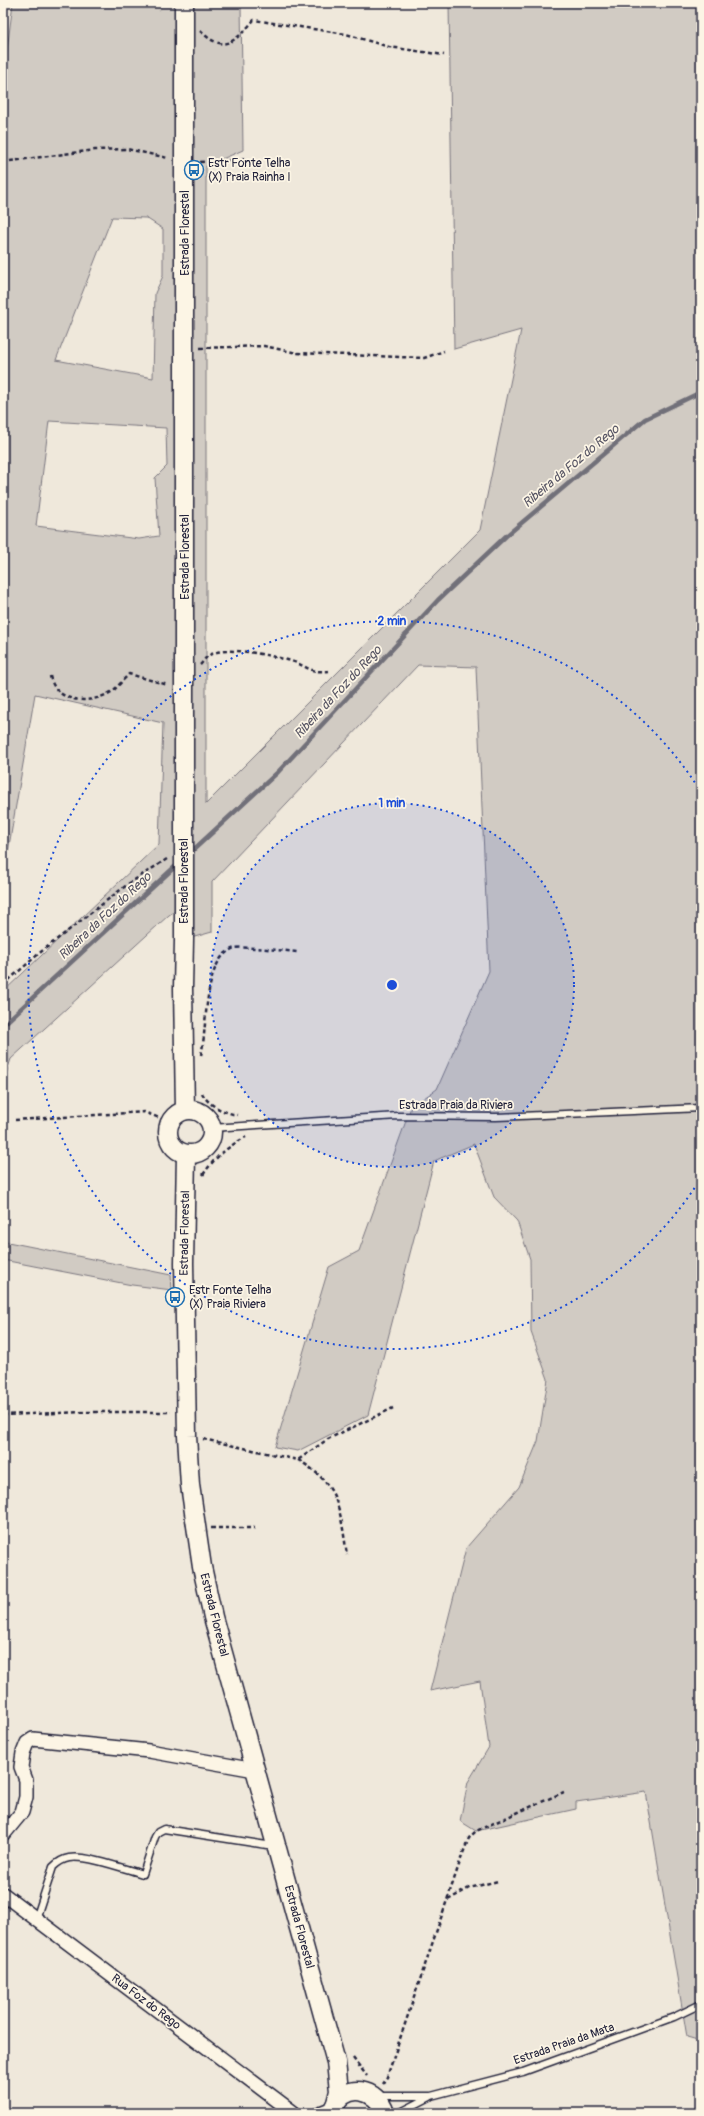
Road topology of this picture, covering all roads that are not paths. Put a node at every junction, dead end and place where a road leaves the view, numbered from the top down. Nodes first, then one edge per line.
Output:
1 (184, 11) edge
2 (701, 1108) edge
3 (185, 1110) junction
4 (212, 1128) junction
5 (186, 1154) junction
6 (256, 1770) junction
7 (3, 1835) edge
8 (277, 1847) junction
9 (3, 1894) edge
10 (36, 1919) junction
11 (701, 2004) edge
12 (342, 2057) junction
13 (377, 2087) junction
14 (431, 2096) junction
15 (330, 2109) edge
16 (291, 2112) edge
17 (304, 2113) edge
18 (385, 2113) edge
19 (399, 2113) edge

1 - 3 main road, Estrada Florestal
2 - 4 lane, Estrada Praia da Riviera
3 - 4 main road
3 - 5 main road
4 - 5 main road
5 - 6 main road, Estrada Florestal
6 - 7 street
6 - 8 main road, Estrada Florestal
8 - 10 lane
8 - 12 main road, Estrada Florestal
9 - 10 street, Rua Foz do Rego
10 - 16 street, Rua Foz do Rego
11 - 14 lane, Estrada Praia da Mata
12 - 13 main road, Estrada Florestal
12 - 15 main road, Estrada Florestal
13 - 14 lane, Estrada Praia da Mata
13 - 15 main road
13 - 18 main road, Estrada Florestal
14 - 19 lane, Estrada Praia da Mata
16 - 17 street, Rua Foz do Rego

